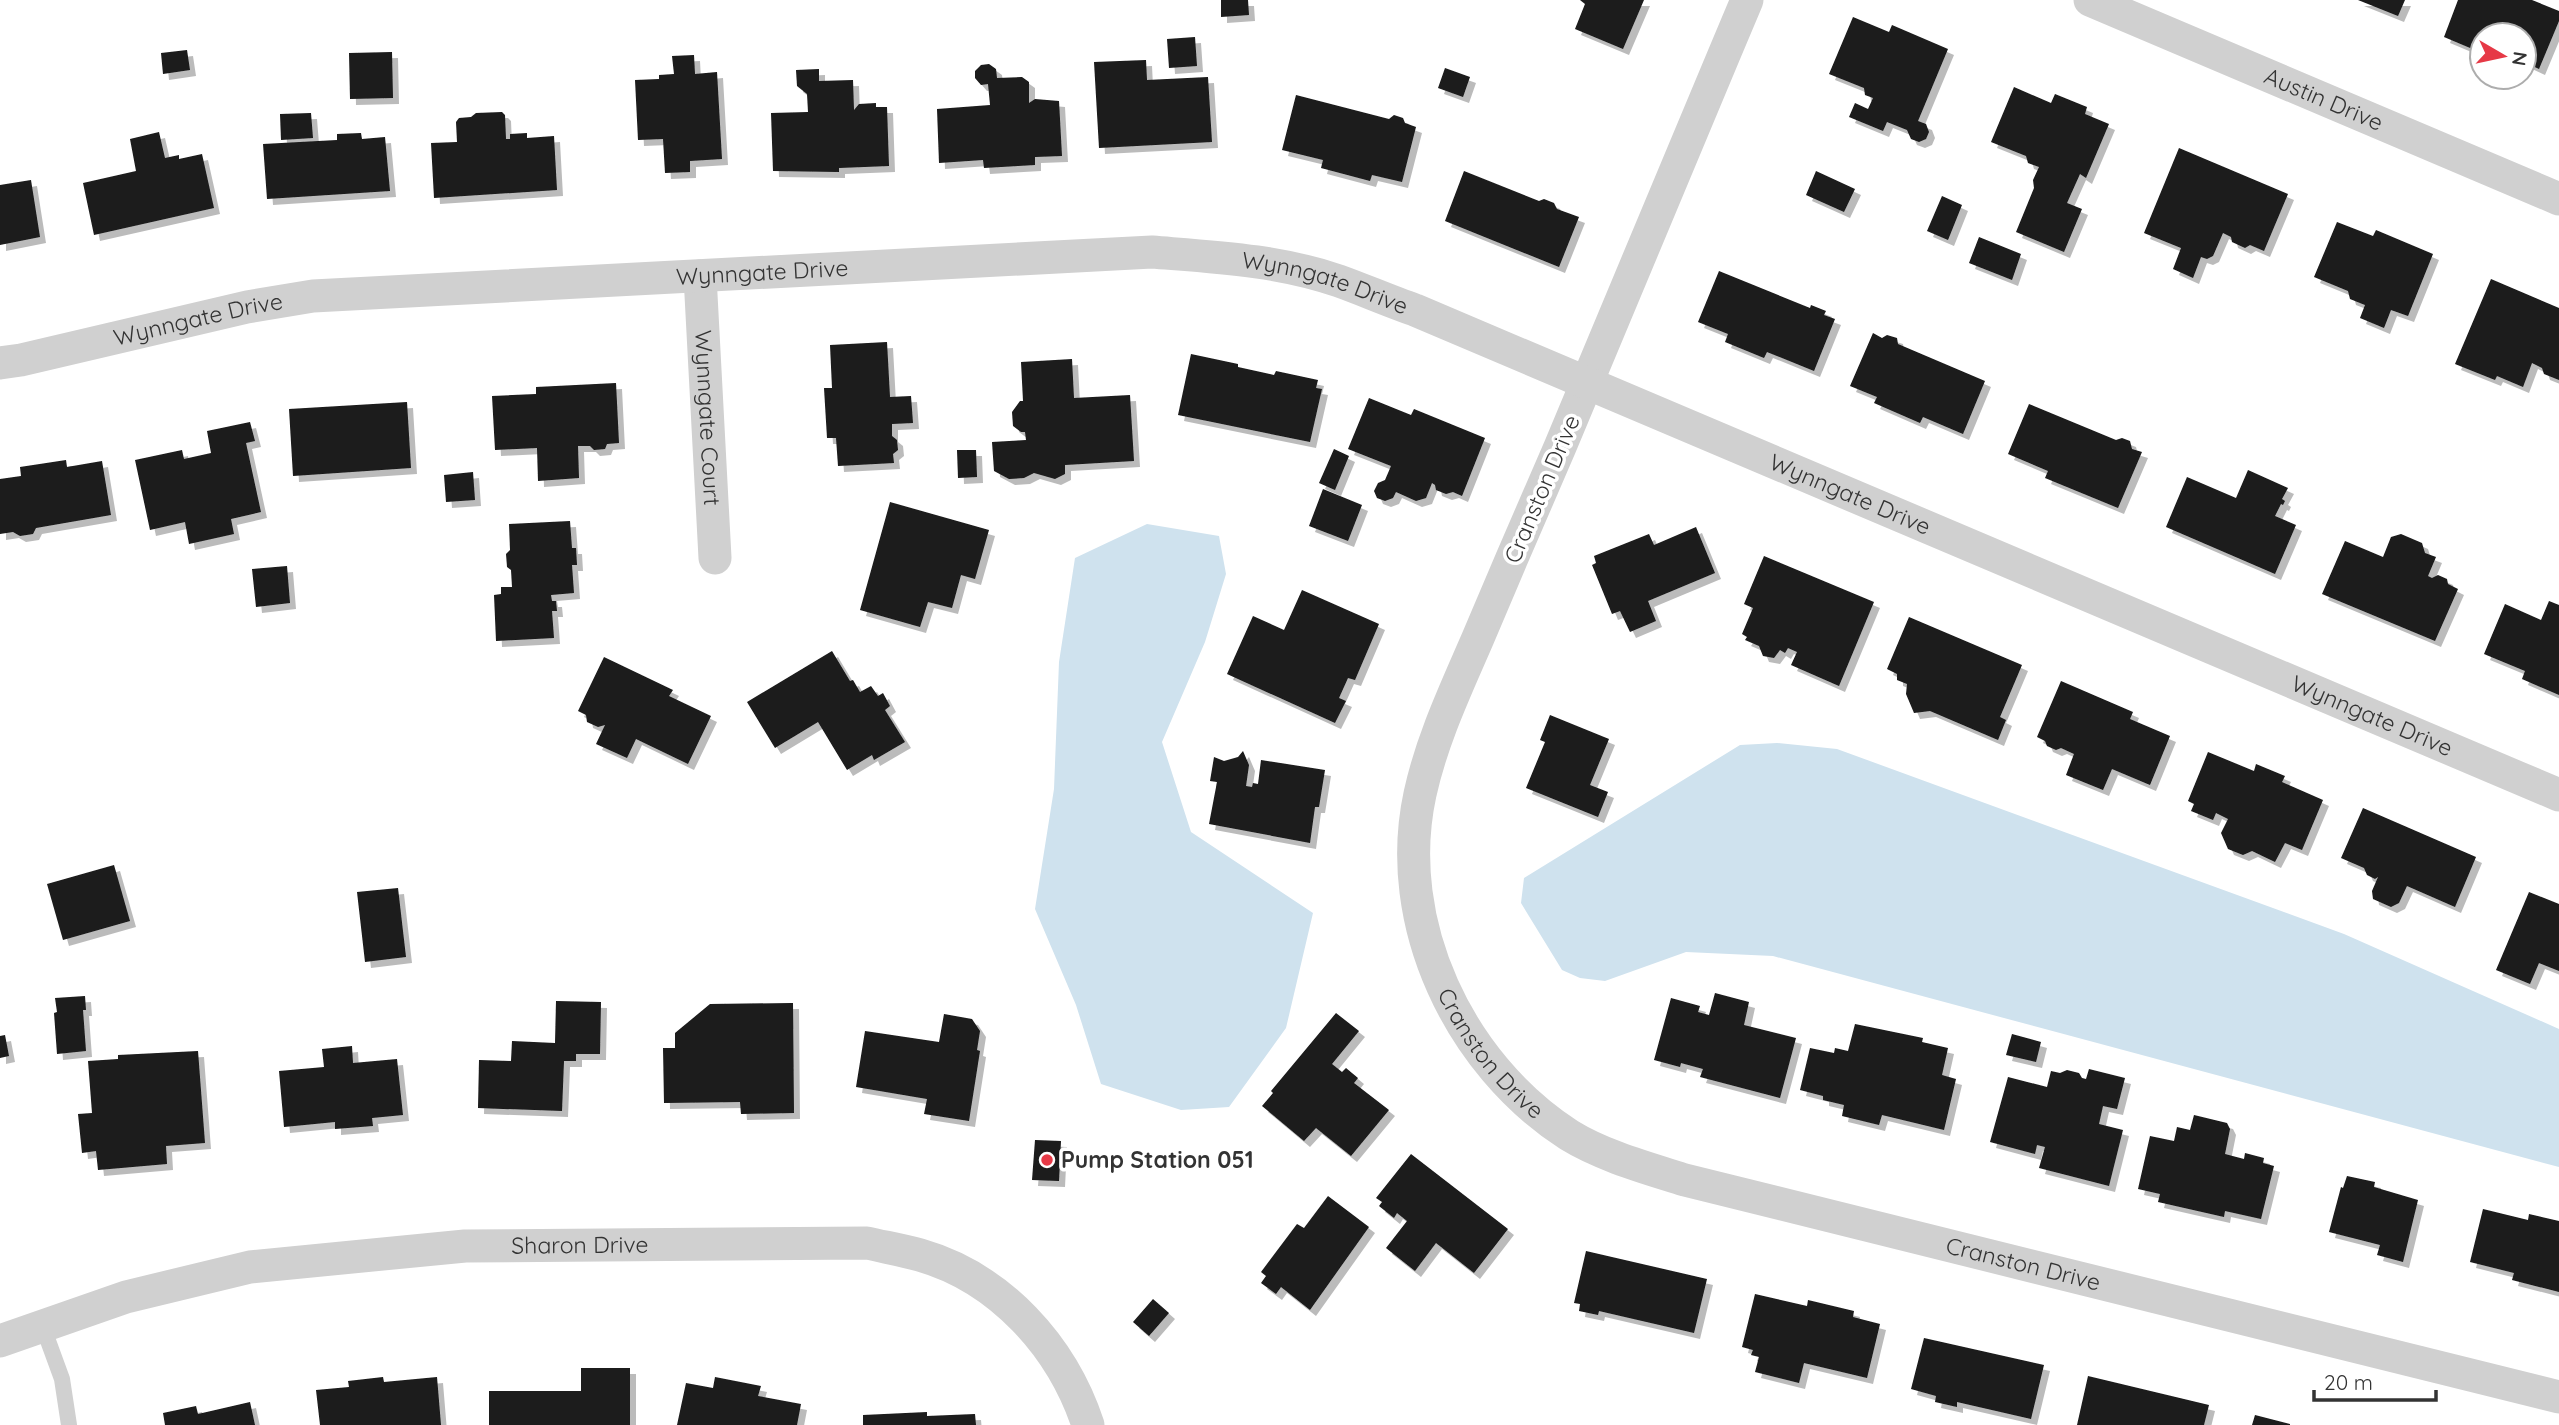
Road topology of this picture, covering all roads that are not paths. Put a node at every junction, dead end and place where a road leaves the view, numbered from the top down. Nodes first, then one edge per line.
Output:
1 (1747, 0) edge
2 (2090, 0) edge
3 (2559, 199) edge
4 (700, 276) junction
5 (0, 363) edge
6 (1587, 383) junction
7 (715, 558) dead end
8 (2559, 795) edge
9 (43, 1327) junction
10 (0, 1341) edge
11 (2559, 1397) edge
12 (69, 1425) edge
13 (1088, 1425) edge

1 - 6 street, Cranston Drive
2 - 3 street, Austin Drive
4 - 5 street, Wynngate Drive
4 - 6 street, Wynngate Drive
4 - 7 street, Wynngate Court
6 - 8 street, Wynngate Drive
6 - 11 street, Cranston Drive
9 - 10 street, Sharon Drive
9 - 12 lane
9 - 13 street, Sharon Drive

